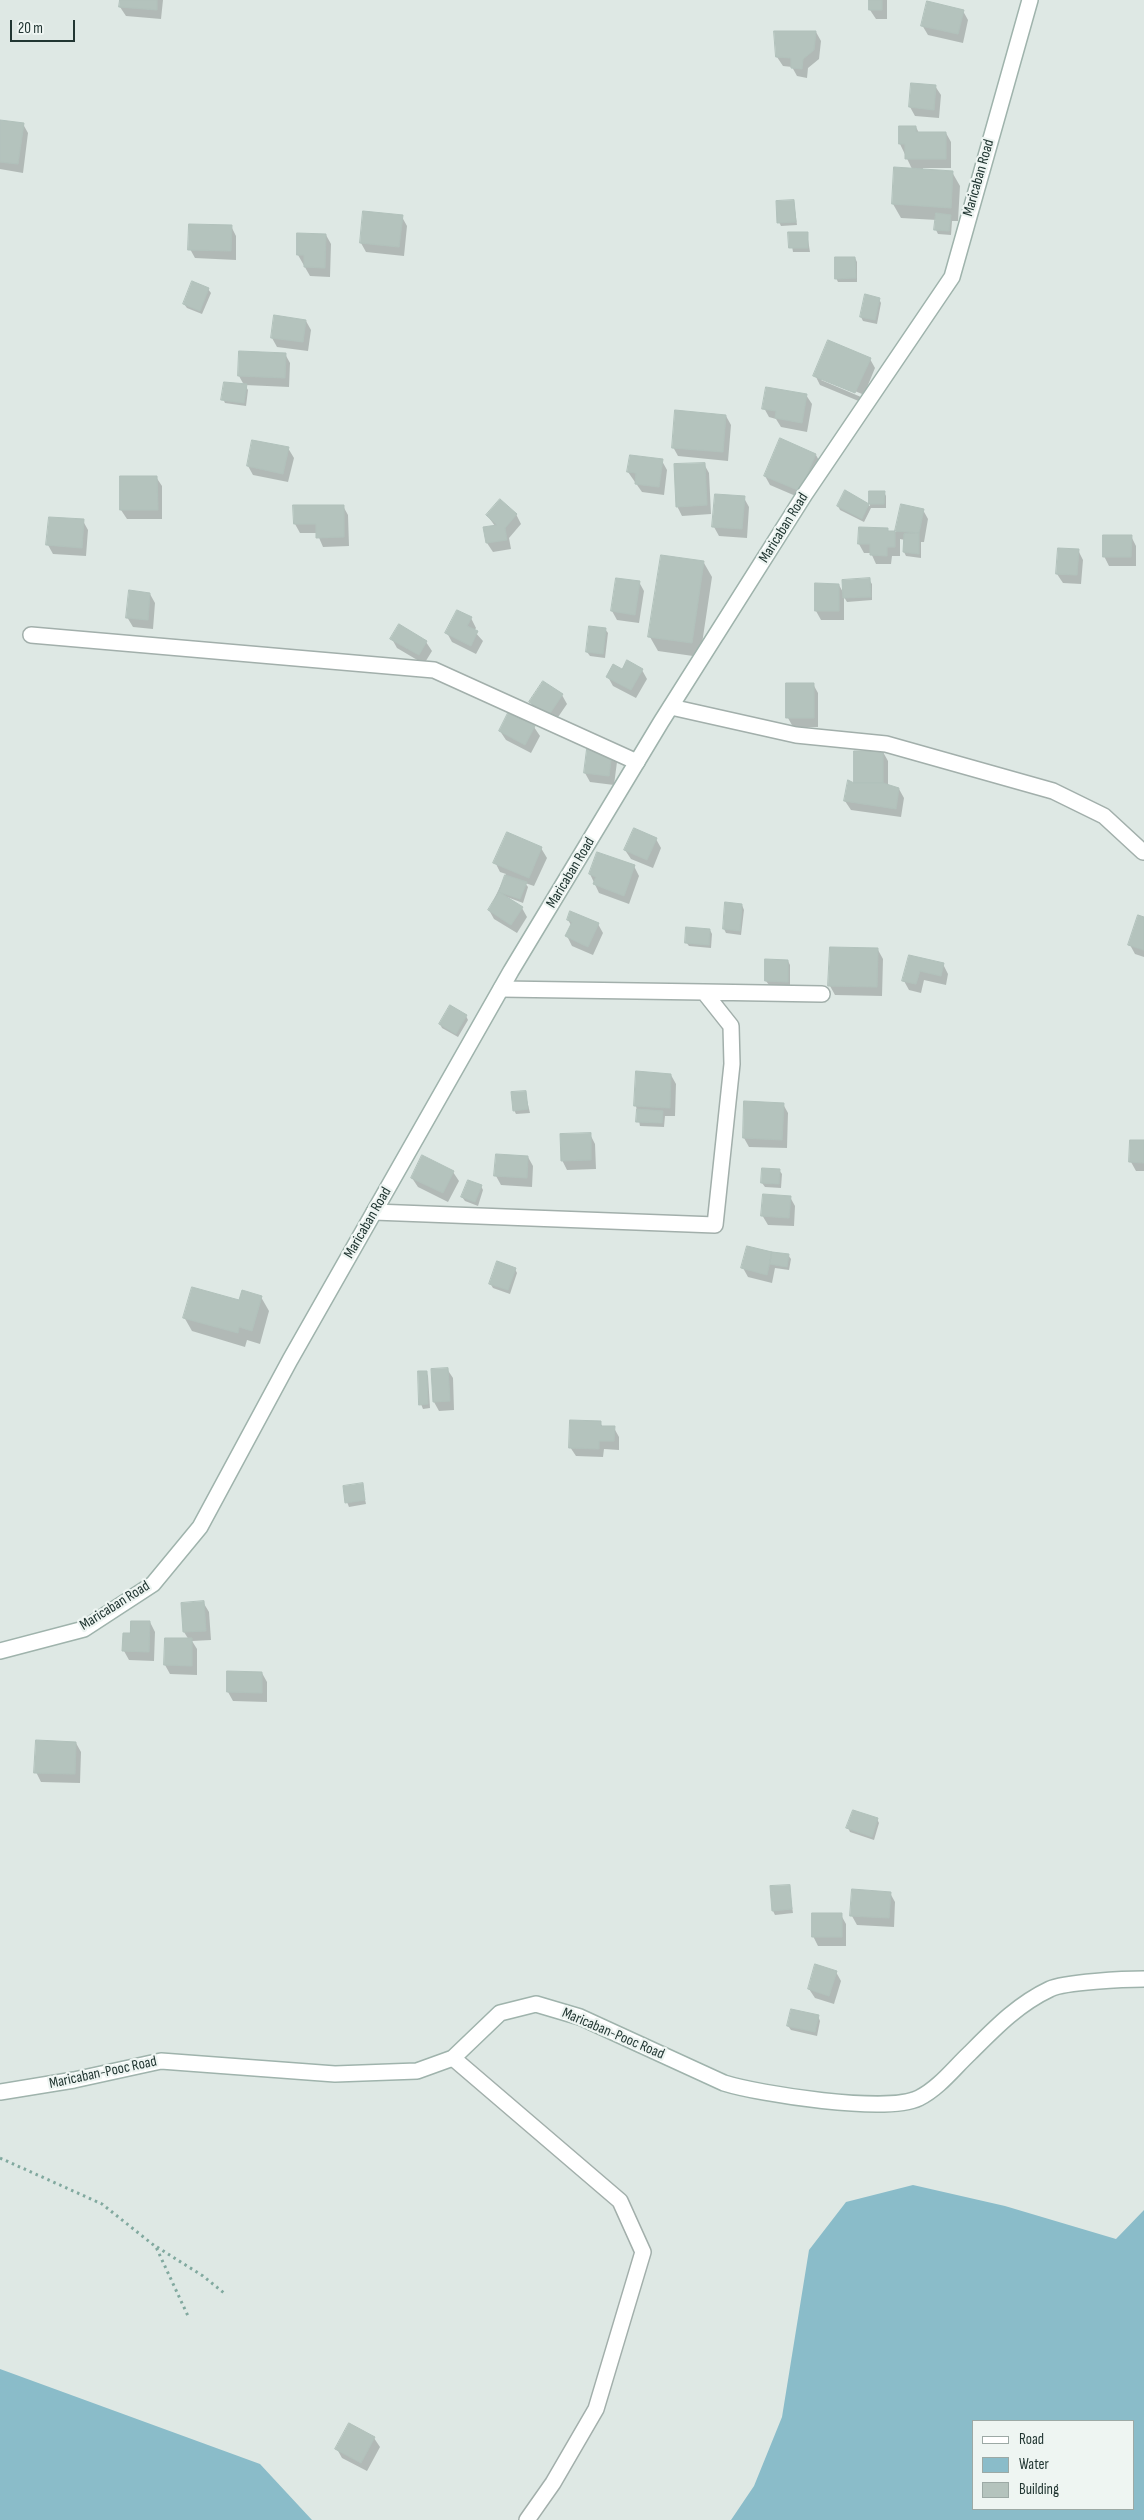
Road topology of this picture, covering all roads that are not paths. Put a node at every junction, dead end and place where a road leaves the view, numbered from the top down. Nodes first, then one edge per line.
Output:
1 (1030, 0) edge
2 (31, 635) dead end
3 (671, 707) junction
4 (638, 762) junction
5 (1143, 852) edge
6 (501, 989) junction
7 (704, 992) junction
8 (822, 994) dead end
9 (374, 1212) junction
10 (0, 1651) edge
11 (1144, 1979) edge
12 (453, 2058) junction
13 (0, 2092) edge
14 (527, 2520) edge

1 - 3 street, Maricaban Road
2 - 4 street
3 - 4 street, Maricaban Road
3 - 5 street
4 - 6 street, Maricaban Road
6 - 7 street
6 - 9 street, Maricaban Road
7 - 8 street
7 - 9 street
9 - 10 street, Maricaban Road
11 - 12 street, Maricaban-Pooc Road
12 - 13 street, Maricaban-Pooc Road
12 - 14 street

